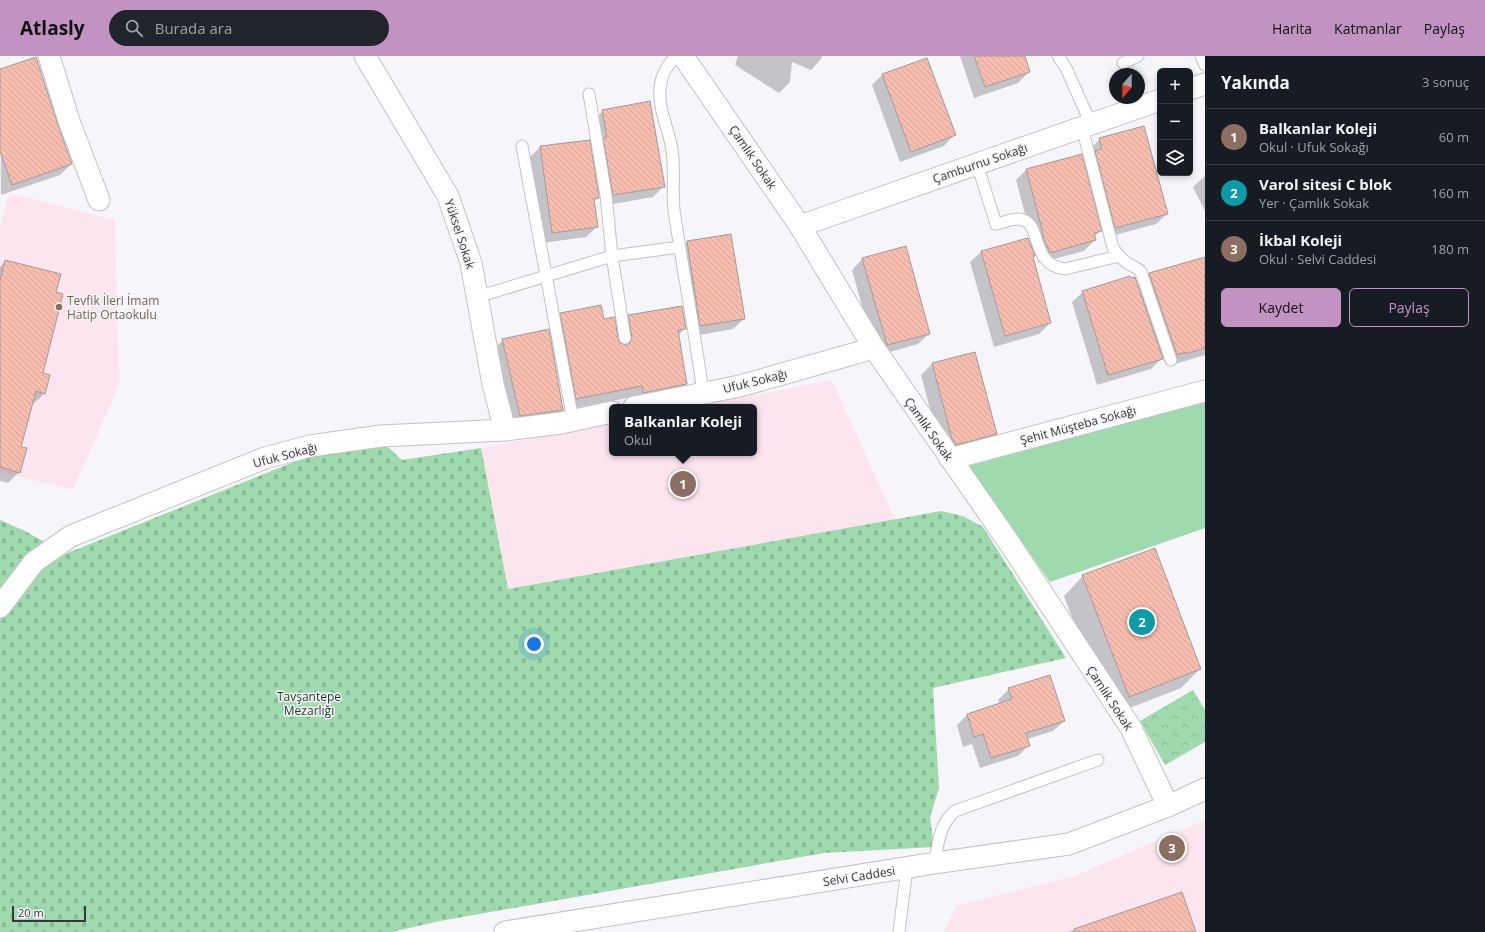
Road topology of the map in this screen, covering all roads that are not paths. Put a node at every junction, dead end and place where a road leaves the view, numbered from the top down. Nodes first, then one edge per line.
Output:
1 (49, 56) edge
2 (365, 56) edge
3 (676, 56) edge
4 (683, 56) edge
5 (1058, 56) edge
6 (1138, 56) edge
7 (1201, 56) edge
8 (1123, 63) dead end
9 (1205, 65) edge
10 (1205, 84) edge
11 (1193, 88) edge
12 (590, 94) dead end
13 (1157, 101) edge
14 (1086, 126) junction
15 (522, 146) dead end
16 (977, 164) junction
17 (98, 200) dead end
18 (800, 226) junction
19 (680, 247) junction
20 (612, 256) junction
21 (1119, 256) junction
22 (546, 276) junction
23 (477, 297) junction
24 (625, 338) dead end
25 (874, 348) junction
26 (1170, 360) dead end
27 (1205, 390) edge
28 (703, 393) junction
29 (649, 404) edge
30 (609, 413) edge
31 (572, 420) junction
32 (505, 430) junction
33 (950, 459) junction
34 (0, 606) edge
35 (1098, 760) dead end
36 (1205, 789) edge
37 (1168, 806) junction
38 (935, 863) junction
39 (906, 868) junction
40 (517, 931) edge
41 (899, 932) edge

1 - 17 street
2 - 23 street, Yüksel Sokak
3 - 19 lane
4 - 18 street, Çamlık Sokak
5 - 14 lane
6 - 8 lane
7 - 9 lane
10 - 11 street
12 - 20 lane
13 - 14 street, Çamburnu Sokağı
14 - 16 street, Çamburnu Sokağı
14 - 21 lane
15 - 22 lane
16 - 18 street, Çamburnu Sokağı
16 - 21 lane
18 - 25 street, Çamlık Sokak
19 - 20 lane
19 - 28 lane
20 - 22 lane
20 - 24 lane
21 - 26 lane
22 - 23 lane
22 - 31 lane
23 - 32 street, Yüksel Sokak
25 - 28 street, Ufuk Sokağı
25 - 33 street, Çamlık Sokak
27 - 33 street, Şehit Müşteba Sokağı
28 - 29 street, Ufuk Sokağı
30 - 31 street, Ufuk Sokağı
31 - 32 street, Ufuk Sokağı
32 - 34 street, Ufuk Sokağı
33 - 37 street, Çamlık Sokak
35 - 38 lane
36 - 37 street, Selvi Caddesi
37 - 38 street, Selvi Caddesi
38 - 39 street, Selvi Caddesi
39 - 40 street, Selvi Caddesi
39 - 41 lane

